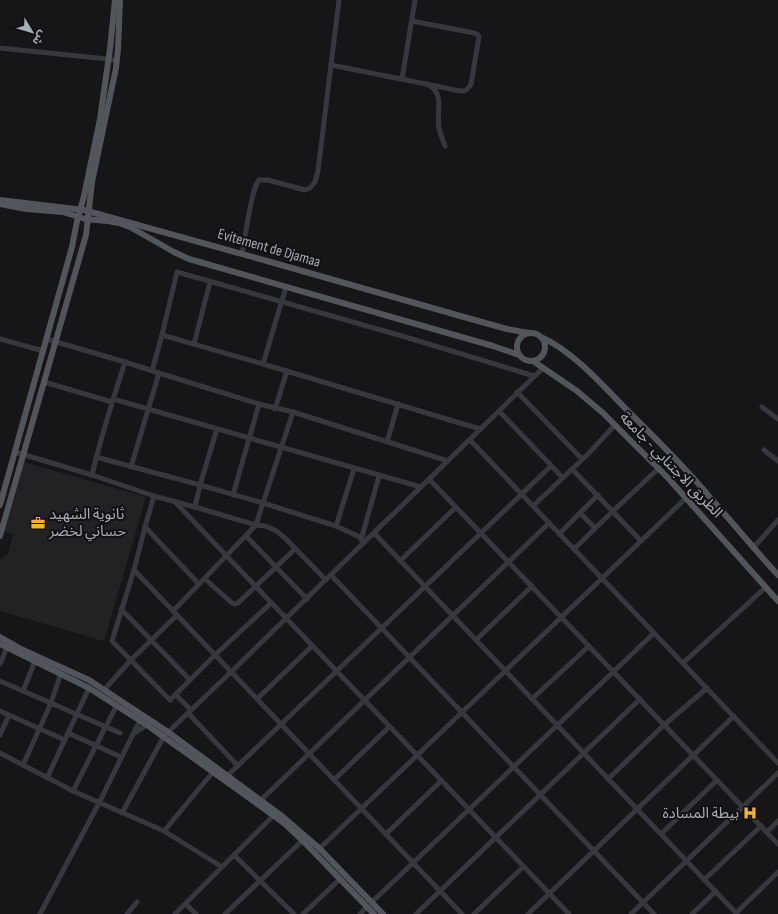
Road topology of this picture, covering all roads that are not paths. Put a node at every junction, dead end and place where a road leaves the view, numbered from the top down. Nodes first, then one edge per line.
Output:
1 (115, 0) edge
2 (120, 0) edge
3 (339, 0) edge
4 (415, 0) edge
5 (412, 21) junction
6 (0, 48) edge
7 (109, 59) junction
8 (117, 60) junction
9 (331, 65) junction
10 (402, 79) junction
11 (426, 84) junction
12 (446, 146) dead end
13 (0, 200) edge
14 (0, 204) edge
15 (80, 209) junction
16 (88, 211) junction
17 (78, 216) junction
18 (88, 219) junction
19 (242, 254) junction
20 (210, 282) junction
21 (286, 287) junction
22 (281, 302) junction
23 (529, 333) junction
24 (162, 335) junction
25 (541, 337) junction
26 (0, 339) edge
27 (46, 339) junction
28 (56, 342) junction
29 (194, 344) junction
30 (43, 351) junction
31 (519, 355) junction
32 (533, 361) junction
33 (126, 362) junction
34 (263, 364) junction
35 (543, 368) junction
36 (152, 371) junction
37 (288, 371) junction
38 (159, 373) junction
39 (534, 376) junction
40 (44, 382) junction
41 (517, 392) junction
42 (112, 401) junction
43 (259, 404) junction
44 (398, 404) junction
45 (762, 407) dead end
46 (148, 409) junction
47 (275, 409) junction
48 (499, 411) junction
49 (293, 412) junction
50 (778, 419) edge
51 (616, 425) junction
52 (217, 429) junction
53 (480, 429) junction
54 (249, 438) junction
55 (470, 440) junction
56 (387, 442) junction
57 (281, 448) junction
58 (764, 450) dead end
59 (15, 452) junction
60 (24, 455) junction
61 (96, 457) junction
62 (582, 460) junction
63 (448, 461) junction
64 (778, 461) edge
65 (551, 466) junction
66 (131, 467) junction
67 (659, 468) junction
68 (354, 469) junction
69 (572, 469) junction
70 (92, 475) junction
71 (379, 476) junction
72 (563, 478) junction
73 (430, 479) junction
74 (200, 485) junction
75 (421, 487) junction
76 (233, 494) junction
77 (522, 494) junction
78 (1, 495) edge
79 (598, 495) junction
80 (154, 496) junction
81 (686, 498) junction
82 (176, 503) junction
83 (263, 503) junction
84 (0, 505) edge
85 (533, 506) junction
86 (195, 507) junction
87 (456, 507) junction
88 (613, 511) junction
89 (580, 513) junction
90 (778, 520) edge
91 (549, 523) junction
92 (256, 525) junction
93 (336, 526) junction
94 (773, 526) junction
95 (144, 527) junction
96 (595, 528) junction
97 (778, 531) edge
98 (374, 533) junction
99 (481, 533) junction
100 (559, 534) junction
101 (0, 536) edge
102 (246, 536) junction
103 (362, 538) junction
104 (641, 541) junction
105 (360, 547) junction
106 (753, 548) junction
107 (295, 549) junction
108 (574, 549) junction
109 (227, 556) junction
110 (400, 561) junction
111 (509, 562) junction
112 (276, 567) junction
113 (134, 570) junction
114 (331, 575) junction
115 (778, 575) edge
116 (602, 578) junction
117 (204, 579) junction
118 (326, 580) junction
119 (199, 584) junction
120 (256, 586) junction
121 (532, 586) junction
122 (425, 587) junction
123 (766, 587) junction
124 (307, 599) junction
125 (778, 601) edge
126 (271, 603) junction
127 (121, 609) junction
128 (173, 611) junction
129 (177, 616) junction
130 (453, 616) junction
131 (561, 617) junction
132 (286, 618) junction
133 (382, 629) junction
134 (654, 633) junction
135 (0, 637) edge
136 (151, 640) junction
137 (476, 640) junction
138 (0, 644) edge
139 (312, 646) junction
140 (589, 646) junction
141 (7, 647) junction
142 (215, 655) junction
143 (409, 658) junction
144 (130, 660) junction
145 (35, 661) junction
146 (683, 663) junction
147 (0, 664) edge
148 (337, 671) junction
149 (505, 671) junction
150 (231, 672) junction
151 (614, 672) junction
152 (61, 673) junction
153 (190, 680) junction
154 (0, 681) edge
155 (89, 688) junction
156 (707, 688) junction
157 (104, 690) junction
158 (23, 691) junction
159 (176, 695) junction
160 (257, 699) junction
161 (532, 699) junction
162 (640, 699) junction
163 (365, 700) junction
164 (51, 703) junction
165 (117, 705) junction
166 (0, 711) edge
167 (190, 712) junction
168 (462, 712) junction
169 (77, 714) junction
170 (9, 715) junction
171 (734, 716) junction
172 (141, 717) junction
173 (281, 724) junction
174 (147, 725) junction
175 (664, 725) junction
176 (106, 726) junction
177 (557, 726) junction
178 (389, 727) junction
179 (39, 729) junction
180 (68, 733) junction
181 (120, 733) dead end
182 (166, 734) junction
183 (0, 735) edge
184 (132, 735) junction
185 (64, 740) junction
186 (96, 745) junction
187 (0, 753) edge
188 (584, 753) junction
189 (309, 754) junction
190 (417, 755) junction
191 (693, 755) junction
192 (121, 757) junction
193 (778, 763) edge
194 (23, 765) junction
195 (238, 766) junction
196 (514, 767) junction
197 (213, 772) junction
198 (778, 773) edge
199 (228, 775) junction
200 (47, 778) junction
201 (608, 779) junction
202 (334, 780) junction
203 (717, 780) junction
204 (441, 781) junction
205 (73, 791) junction
206 (540, 795) junction
207 (261, 800) junction
208 (99, 803) junction
209 (743, 807) junction
210 (361, 808) junction
211 (637, 809) junction
212 (469, 810) junction
213 (122, 813) junction
214 (275, 814) junction
215 (778, 821) edge
216 (761, 826) junction
217 (164, 831) junction
218 (767, 832) junction
219 (386, 834) junction
220 (661, 834) junction
221 (304, 838) junction
222 (496, 838) junction
223 (778, 844) edge
224 (317, 851) junction
225 (594, 851) junction
226 (234, 855) junction
227 (686, 861) junction
228 (413, 862) junction
229 (222, 867) junction
230 (523, 867) junction
231 (778, 872) edge
232 (340, 879) junction
233 (260, 880) junction
234 (704, 880) junction
235 (440, 891) junction
236 (716, 891) junction
237 (549, 893) junction
238 (137, 902) dead end
239 (643, 902) junction
240 (186, 904) junction
241 (370, 905) junction
242 (737, 913) edge
243 (40, 914) edge
244 (127, 914) edge
245 (176, 914) edge
246 (196, 914) edge
247 (225, 914) edge
248 (294, 914) edge
249 (303, 914) edge
250 (360, 914) edge
251 (374, 914) edge
252 (383, 914) edge
253 (416, 914) edge
254 (462, 914) edge
255 (474, 914) edge
256 (528, 914) edge
257 (569, 914) edge
258 (631, 914) edge
259 (654, 914) edge
260 (692, 914) edge

1 - 7 main road
2 - 8 main road
3 - 9 street
4 - 5 street
5 - 10 street
5 - 11 street
6 - 7 street
7 - 8 street
7 - 15 main road
8 - 16 main road
9 - 10 street
9 - 19 street
10 - 11 street
11 - 12 street
13 - 15 main road, Evitement de Djamaa
14 - 17 main road
15 - 16 main road, Evitement de Djamaa
15 - 17 main road
16 - 18 main road
16 - 19 main road, Evitement de Djamaa
17 - 18 main road
17 - 27 main road
18 - 21 main road
18 - 28 main road
19 - 23 main road, Evitement de Djamaa
20 - 22 street
20 - 24 street
20 - 29 street
21 - 22 street
21 - 31 main road
22 - 34 street
22 - 39 street
23 - 25 main road
23 - 31 main road
24 - 29 street
24 - 36 street
25 - 32 main road
25 - 106 main road, الطريق الاجتنابي - جامعة
26 - 30 street
27 - 28 street
27 - 30 main road
28 - 33 street
28 - 40 main road
29 - 34 street
30 - 59 main road
31 - 32 main road
32 - 35 main road, الطريق الاجتنابي - جامعة
33 - 36 street
33 - 42 street
34 - 37 street
35 - 39 street
35 - 51 main road, الطريق الاجتنابي - جامعة
36 - 38 street
37 - 44 street
37 - 47 street
38 - 43 street
38 - 46 street
39 - 41 street
40 - 42 street
40 - 60 main road
41 - 48 street
41 - 62 street
42 - 46 street
42 - 61 street
43 - 47 street
43 - 54 street
44 - 53 street
44 - 56 street
45 - 50 street
46 - 52 street
46 - 66 street
47 - 49 street
48 - 53 street
48 - 65 street
49 - 56 street
49 - 57 street
51 - 62 street
51 - 67 main road, الطريق الاجتنابي - جامعة
52 - 54 street
52 - 74 street
53 - 55 street
54 - 57 street
54 - 76 street
55 - 63 street
55 - 77 street
56 - 63 street
57 - 68 street
57 - 83 street
58 - 64 street
59 - 60 street
59 - 78 main road
60 - 70 street
60 - 101 main road
61 - 66 street
61 - 70 street
62 - 69 street
63 - 73 street
65 - 72 street
65 - 77 street
66 - 74 street
67 - 81 main road, الطريق الاجتنابي - جامعة
67 - 88 street
68 - 71 street
68 - 93 street
69 - 72 street
69 - 79 street
70 - 80 street
71 - 75 street
71 - 103 street
72 - 85 street
73 - 75 street
73 - 87 street
74 - 76 street
74 - 86 street
75 - 98 street
76 - 83 street
77 - 85 street
77 - 99 street
78 - 84 main road
79 - 88 street
79 - 89 street
80 - 82 street
80 - 95 street
81 - 104 street
81 - 123 main road, الطريق الاجتنابي - جامعة
82 - 86 street
82 - 109 street
83 - 92 street
83 - 93 street
85 - 91 street
86 - 92 street
87 - 99 street
87 - 110 street
88 - 96 street
88 - 104 street
89 - 96 street
89 - 100 street
90 - 94 street
91 - 100 street
91 - 111 street
92 - 102 street
92 - 107 street
93 - 103 street
94 - 97 street
94 - 106 street
95 - 113 street
95 - 119 street
96 - 108 street
98 - 105 street
98 - 110 street
99 - 111 street
99 - 122 street
100 - 108 street
102 - 109 street
102 - 112 street
103 - 105 street
104 - 116 street
105 - 114 street
106 - 115 main road, الطريق الاجتنابي - جامعة
107 - 112 street
107 - 118 street
108 - 116 street
109 - 117 street
109 - 120 street
110 - 122 street
111 - 121 street
111 - 130 street
112 - 120 street
112 - 124 street
113 - 127 street
113 - 128 street
114 - 118 street
114 - 133 street
116 - 131 street
116 - 134 street
117 - 119 street
117 - 120 street
118 - 124 street
119 - 128 street
120 - 126 street
121 - 131 street
121 - 137 street
122 - 130 street
122 - 133 street
123 - 125 main road, الطريق الاجتنابي - جامعة
123 - 146 street
124 - 132 street
126 - 132 street
126 - 142 street
127 - 136 street
127 - 144 street
128 - 129 street
129 - 136 street
129 - 142 street
130 - 137 street
130 - 143 street
131 - 140 street
131 - 149 street
132 - 139 street
132 - 150 street
133 - 143 street
133 - 148 street
134 - 146 street
134 - 151 street
135 - 157 main road
136 - 144 street
136 - 153 street
137 - 149 street
138 - 141 main road
139 - 148 street
139 - 160 street
140 - 151 street
140 - 161 street
141 - 145 main road
141 - 147 street
142 - 150 street
142 - 153 street
143 - 163 street
143 - 168 street
144 - 157 street
144 - 159 street
145 - 152 main road
145 - 158 street
146 - 156 street
148 - 163 street
148 - 173 street
149 - 161 street
149 - 168 street
150 - 160 street
150 - 167 street
151 - 162 street
151 - 177 street
152 - 155 main road
152 - 164 street
153 - 159 street
154 - 158 street
155 - 165 main road
155 - 169 street
156 - 171 street
156 - 175 street
157 - 172 main road
158 - 164 street
159 - 167 street
160 - 173 street
161 - 177 street
162 - 175 street
162 - 188 street
163 - 178 street
163 - 189 street
164 - 169 street
164 - 179 street
165 - 172 main road
165 - 176 street
166 - 170 street
167 - 182 street
167 - 195 street
168 - 190 street
168 - 196 street
169 - 176 street
169 - 180 street
170 - 179 street
170 - 183 street
171 - 191 street
171 - 193 street
172 - 174 main road
172 - 182 main road
172 - 184 street
173 - 189 street
173 - 195 street
174 - 182 main road
174 - 184 street
175 - 191 street
175 - 201 street
176 - 181 street
176 - 186 street
177 - 188 street
177 - 196 street
178 - 190 street
178 - 202 street
179 - 185 street
179 - 194 street
180 - 185 street
180 - 186 street
182 - 197 main road
182 - 199 main road
182 - 213 street
184 - 192 street
185 - 200 street
186 - 192 street
186 - 205 street
187 - 194 street
188 - 201 street
188 - 206 street
189 - 202 street
189 - 207 street
190 - 204 street
190 - 210 street
191 - 203 street
191 - 211 street
192 - 208 street
194 - 200 street
195 - 199 street
196 - 206 street
196 - 212 street
197 - 214 main road
197 - 217 street
198 - 209 street
199 - 207 main road
200 - 205 street
201 - 211 street
202 - 210 street
203 - 209 street
203 - 220 street
204 - 212 street
204 - 219 street
205 - 208 street
206 - 222 street
206 - 225 street
207 - 214 main road
208 - 213 street
208 - 243 street
209 - 216 street
209 - 227 street
210 - 219 street
210 - 224 street
211 - 220 street
211 - 225 street
212 - 222 street
212 - 228 street
213 - 217 street
214 - 221 main road
214 - 226 street
215 - 218 street
216 - 218 street
216 - 234 street
217 - 229 street
218 - 223 street
219 - 228 street
220 - 227 street
221 - 224 main road
221 - 233 street
222 - 230 street
222 - 235 street
224 - 232 main road
224 - 241 main road
225 - 237 street
225 - 239 street
226 - 229 street
226 - 233 street
227 - 234 street
227 - 239 street
228 - 235 street
228 - 241 street
229 - 240 street
230 - 237 street
230 - 255 street
231 - 242 street
232 - 241 main road
232 - 249 street
233 - 247 street
233 - 248 street
234 - 236 street
235 - 253 street
235 - 254 street
236 - 242 street
236 - 260 street
237 - 256 street
237 - 257 street
238 - 244 street
239 - 258 street
239 - 259 street
240 - 245 street
240 - 246 street
241 - 250 street
241 - 251 main road
241 - 252 main road

